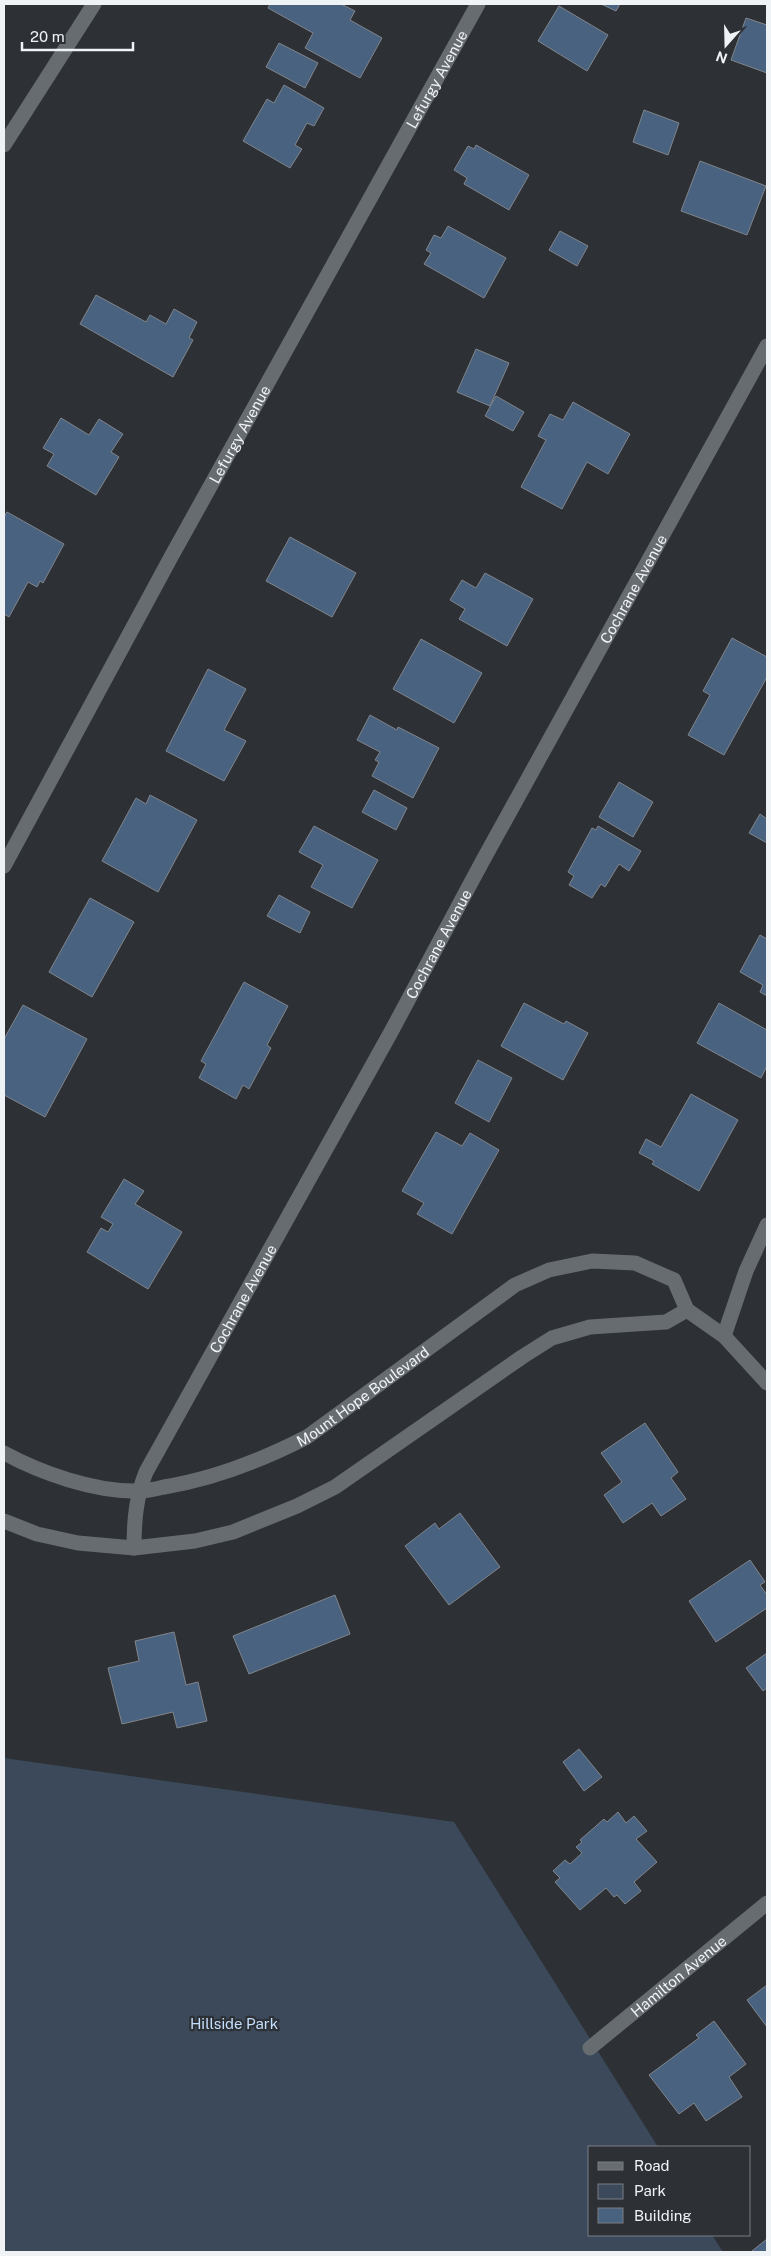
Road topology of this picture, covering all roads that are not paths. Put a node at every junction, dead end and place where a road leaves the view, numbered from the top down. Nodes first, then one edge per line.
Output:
1 (94, 4) edge
2 (478, 4) edge
3 (4, 145) edge
4 (767, 346) edge
5 (4, 866) edge
6 (767, 1224) edge
7 (687, 1310) junction
8 (724, 1336) junction
9 (767, 1383) edge
10 (4, 1453) edge
11 (138, 1492) junction
12 (4, 1521) edge
13 (134, 1548) junction
14 (767, 1903) edge
15 (590, 2048) dead end

1 - 3 street
2 - 5 street, Lefurgy Avenue
4 - 11 street, Cochrane Avenue
6 - 8 street
7 - 8 street
7 - 11 street, Mount Hope Boulevard
7 - 13 street
8 - 9 street
10 - 11 street, Mount Hope Boulevard
11 - 13 street, Cochrane Avenue
12 - 13 street
14 - 15 street, Hamilton Avenue

